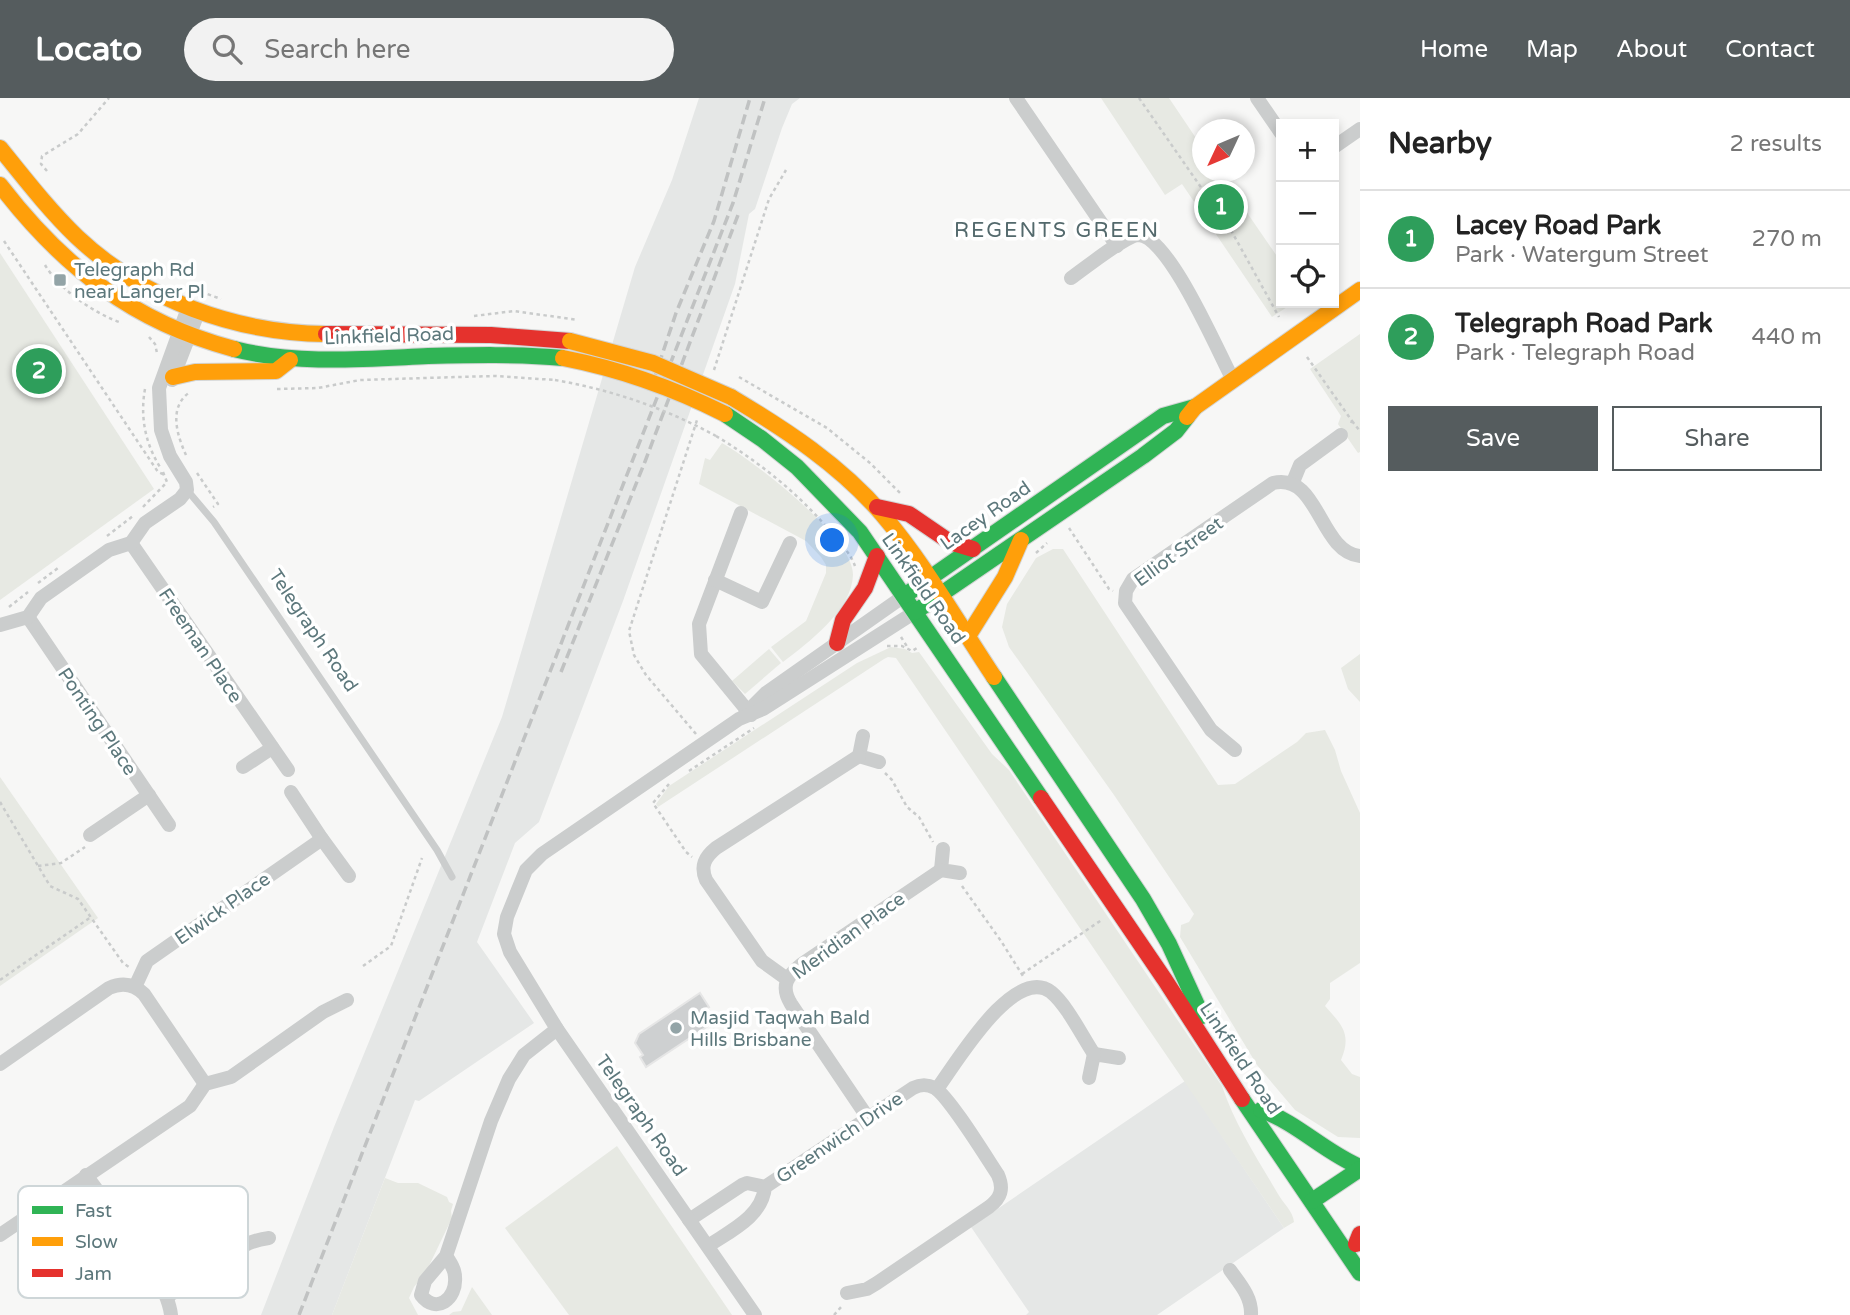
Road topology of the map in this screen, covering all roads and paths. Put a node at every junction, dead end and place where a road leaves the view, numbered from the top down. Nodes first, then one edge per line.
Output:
1 (109, 98) edge
2 (1016, 98) edge
3 (1139, 98) edge
4 (1257, 98) edge
5 (1276, 126) edge
6 (1360, 129) edge
7 (1339, 144) edge
8 (0, 148) edge
9 (786, 170) dead end
10 (47, 171) dead end
11 (0, 185) edge
12 (4, 241) dead end
13 (1117, 246) junction
14 (39, 257) dead end
15 (1071, 278) dead end
16 (181, 286) dead end
17 (1360, 290) edge
18 (222, 300) dead end
19 (193, 310) junction
20 (472, 316) dead end
21 (1279, 317) dead end
22 (578, 320) dead end
23 (131, 327) dead end
24 (184, 333) junction
25 (147, 335) dead end
26 (1307, 357) dead end
27 (292, 358) junction
28 (154, 360) dead end
29 (714, 369) dead end
30 (173, 377) junction
31 (739, 377) dead end
32 (148, 380) dead end
33 (1233, 380) junction
34 (196, 389) dead end
35 (268, 389) dead end
36 (160, 402) junction
37 (1195, 407) junction
38 (701, 408) dead end
39 (1352, 421) junction
40 (1360, 431) edge
41 (1341, 435) joint
42 (186, 454) dead end
43 (192, 466) dead end
44 (165, 475) junction
45 (167, 482) dead end
46 (1293, 482) junction
47 (187, 490) junction
48 (908, 501) dead end
49 (213, 507) dead end
50 (877, 507) junction
51 (741, 513) dead end
52 (1060, 534) dead end
53 (1021, 540) junction
54 (1052, 540) dead end
55 (131, 543) junction
56 (790, 543) dead end
57 (974, 549) junction
58 (877, 556) junction
59 (1033, 556) dead end
60 (1360, 556) edge
61 (856, 570) dead end
62 (929, 579) junction
63 (715, 580) junction
64 (904, 596) junction
65 (941, 596) junction
66 (1126, 597) junction
67 (915, 612) junction
68 (28, 617) junction
69 (0, 625) edge
70 (968, 636) junction
71 (837, 643) junction
72 (746, 715) junction
73 (863, 736) dead end
74 (703, 744) junction
75 (272, 748) junction
76 (1235, 750) dead end
77 (859, 756) junction
78 (879, 762) joint
79 (243, 767) dead end
80 (288, 770) dead end
81 (291, 792) dead end
82 (149, 796) junction
83 (0, 802) edge
84 (653, 803) dead end
85 (169, 825) dead end
86 (90, 835) joint
87 (321, 839) junction
88 (943, 849) joint
89 (422, 858) dead end
90 (704, 862) junction
91 (38, 866) junction
92 (942, 870) junction
93 (960, 873) joint
94 (349, 876) dead end
95 (452, 877) dead end
96 (1118, 910) junction
97 (91, 917) junction
98 (505, 934) joint
99 (363, 966) dead end
100 (787, 979) junction
101 (0, 980) edge
102 (137, 980) junction
103 (1024, 981) junction
104 (347, 1000) dead end
105 (557, 1029) junction
106 (1094, 1054) junction
107 (1119, 1058) dead end
108 (0, 1064) edge
109 (1089, 1078) dead end
110 (205, 1084) junction
111 (937, 1089) junction
112 (1261, 1110) junction
113 (868, 1118) junction
114 (1360, 1168) edge
115 (86, 1175) junction
116 (1360, 1184) edge
117 (70, 1186) edge
118 (94, 1186) edge
119 (765, 1188) junction
120 (1321, 1203) junction
121 (689, 1220) junction
122 (18, 1222) edge
123 (0, 1235) edge
124 (269, 1238) dead end
125 (248, 1242) edge
126 (1359, 1243) edge
127 (708, 1246) junction
128 (446, 1256) dead end
129 (1230, 1270) dead end
130 (1360, 1273) edge
131 (846, 1293) dead end
132 (755, 1315) edge
133 (1251, 1315) edge

1 - 10 path
2 - 13 street
3 - 21 path
4 - 5 street
6 - 7 street
8 - 19 main road
9 - 29 path
11 - 24 main road
12 - 44 path
13 - 15 street
13 - 33 street
14 - 23 path
16 - 18 path
17 - 33 main road, Lacey Road
19 - 24 street, Telegraph Road
19 - 50 main road, Linkfield Road, bridge
20 - 22 path
24 - 27 main road, Linkfield Road
24 - 30 street, Telegraph Road
24 - 36 street, Telegraph Road
25 - 28 path
26 - 39 path
27 - 30 main road
27 - 58 main road, Linkfield Road, bridge
30 - 36 street, Telegraph Road
31 - 48 path
32 - 44 path
33 - 37 main road, Lacey Road
34 - 42 path
35 - 61 path, bridge
36 - 47 street, Telegraph Road
37 - 53 main road, Lacey Road
37 - 57 main road, Lacey Road
38 - 74 path
39 - 40 path
39 - 41 path
41 - 46 street
43 - 49 path
44 - 45 path
46 - 60 street
46 - 66 street, Elliot Street
47 - 55 street
47 - 95 lane, Telegraph Road
50 - 57 main road
50 - 62 main road, Linkfield Road
51 - 63 street
52 - 66 path
53 - 65 main road, Lacey Road
53 - 70 main road
54 - 59 path
55 - 68 street
55 - 75 street, Freeman Place
56 - 63 street
57 - 62 main road, Lacey Road
58 - 64 main road, Linkfield Road
58 - 71 main road
62 - 64 main road, Lacey Road
62 - 65 main road, Linkfield Road
63 - 72 street
64 - 67 main road, Linkfield Road
64 - 71 street, Lacey Road
65 - 67 main road, Lacey Road
65 - 70 main road, Linkfield Road
66 - 76 street, Elliot Street
67 - 72 street, Lacey Road
67 - 96 main road, Linkfield Road
68 - 69 street
68 - 82 street, Ponting Place
70 - 112 main road, Linkfield Road
71 - 72 street, Lacey Road
72 - 74 street, Lacey Road
73 - 77 street
74 - 98 street, Lacey Road
75 - 79 street
75 - 80 street, Freeman Place
77 - 78 street
77 - 90 street
78 - 88 path
81 - 87 street
82 - 85 street, Ponting Place
82 - 86 street
83 - 91 path
84 - 90 path
86 - 91 path
87 - 94 street
87 - 102 street, Elwick Place
88 - 92 street
89 - 99 path
90 - 100 street
91 - 97 path
92 - 93 street
92 - 100 street, Meridian Place
93 - 103 path
96 - 103 path
96 - 120 main road, Linkfield Road
97 - 101 path
97 - 102 path
98 - 105 street, Telegraph Road
100 - 113 street, Meridian Place
102 - 108 street
102 - 110 street
103 - 106 street
103 - 111 street
104 - 110 street
105 - 121 street, Telegraph Road
105 - 128 street
106 - 107 street
106 - 109 street
110 - 115 street
111 - 113 street, Greenwich Drive
111 - 131 street
112 - 114 main road
112 - 120 main road, Linkfield Road
113 - 119 street, Greenwich Drive
114 - 120 main road
115 - 117 street
115 - 118 street
116 - 120 main road
119 - 121 street, Greenwich Drive
119 - 127 street, Greenwich Drive
120 - 126 main road, Linkfield Road
120 - 130 main road, Linkfield Road
121 - 127 street, Telegraph Road
122 - 123 street
124 - 125 street
127 - 132 street, Telegraph Road
129 - 133 street

